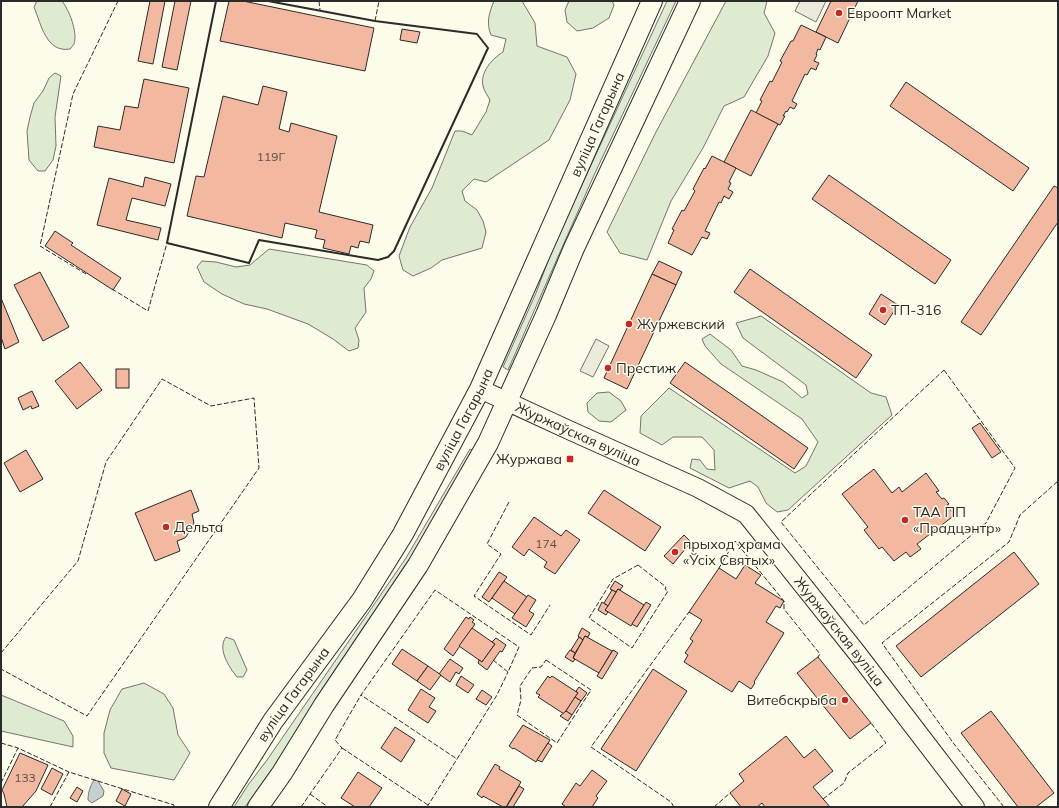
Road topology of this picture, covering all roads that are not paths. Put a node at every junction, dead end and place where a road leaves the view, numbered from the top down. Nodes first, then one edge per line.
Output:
1 (652, 1) edge
2 (690, 1) edge
3 (480, 389) junction
4 (507, 400) junction
5 (219, 807) edge
6 (258, 807) edge
7 (975, 807) edge

1 - 3 main road, вуліца Гагарына
2 - 4 main road, вуліца Гагарына
3 - 4 street, Журжаўская вуліца
3 - 5 main road, вуліца Гагарына
4 - 6 main road, вуліца Гагарына
4 - 7 street, Журжаўская вуліца

